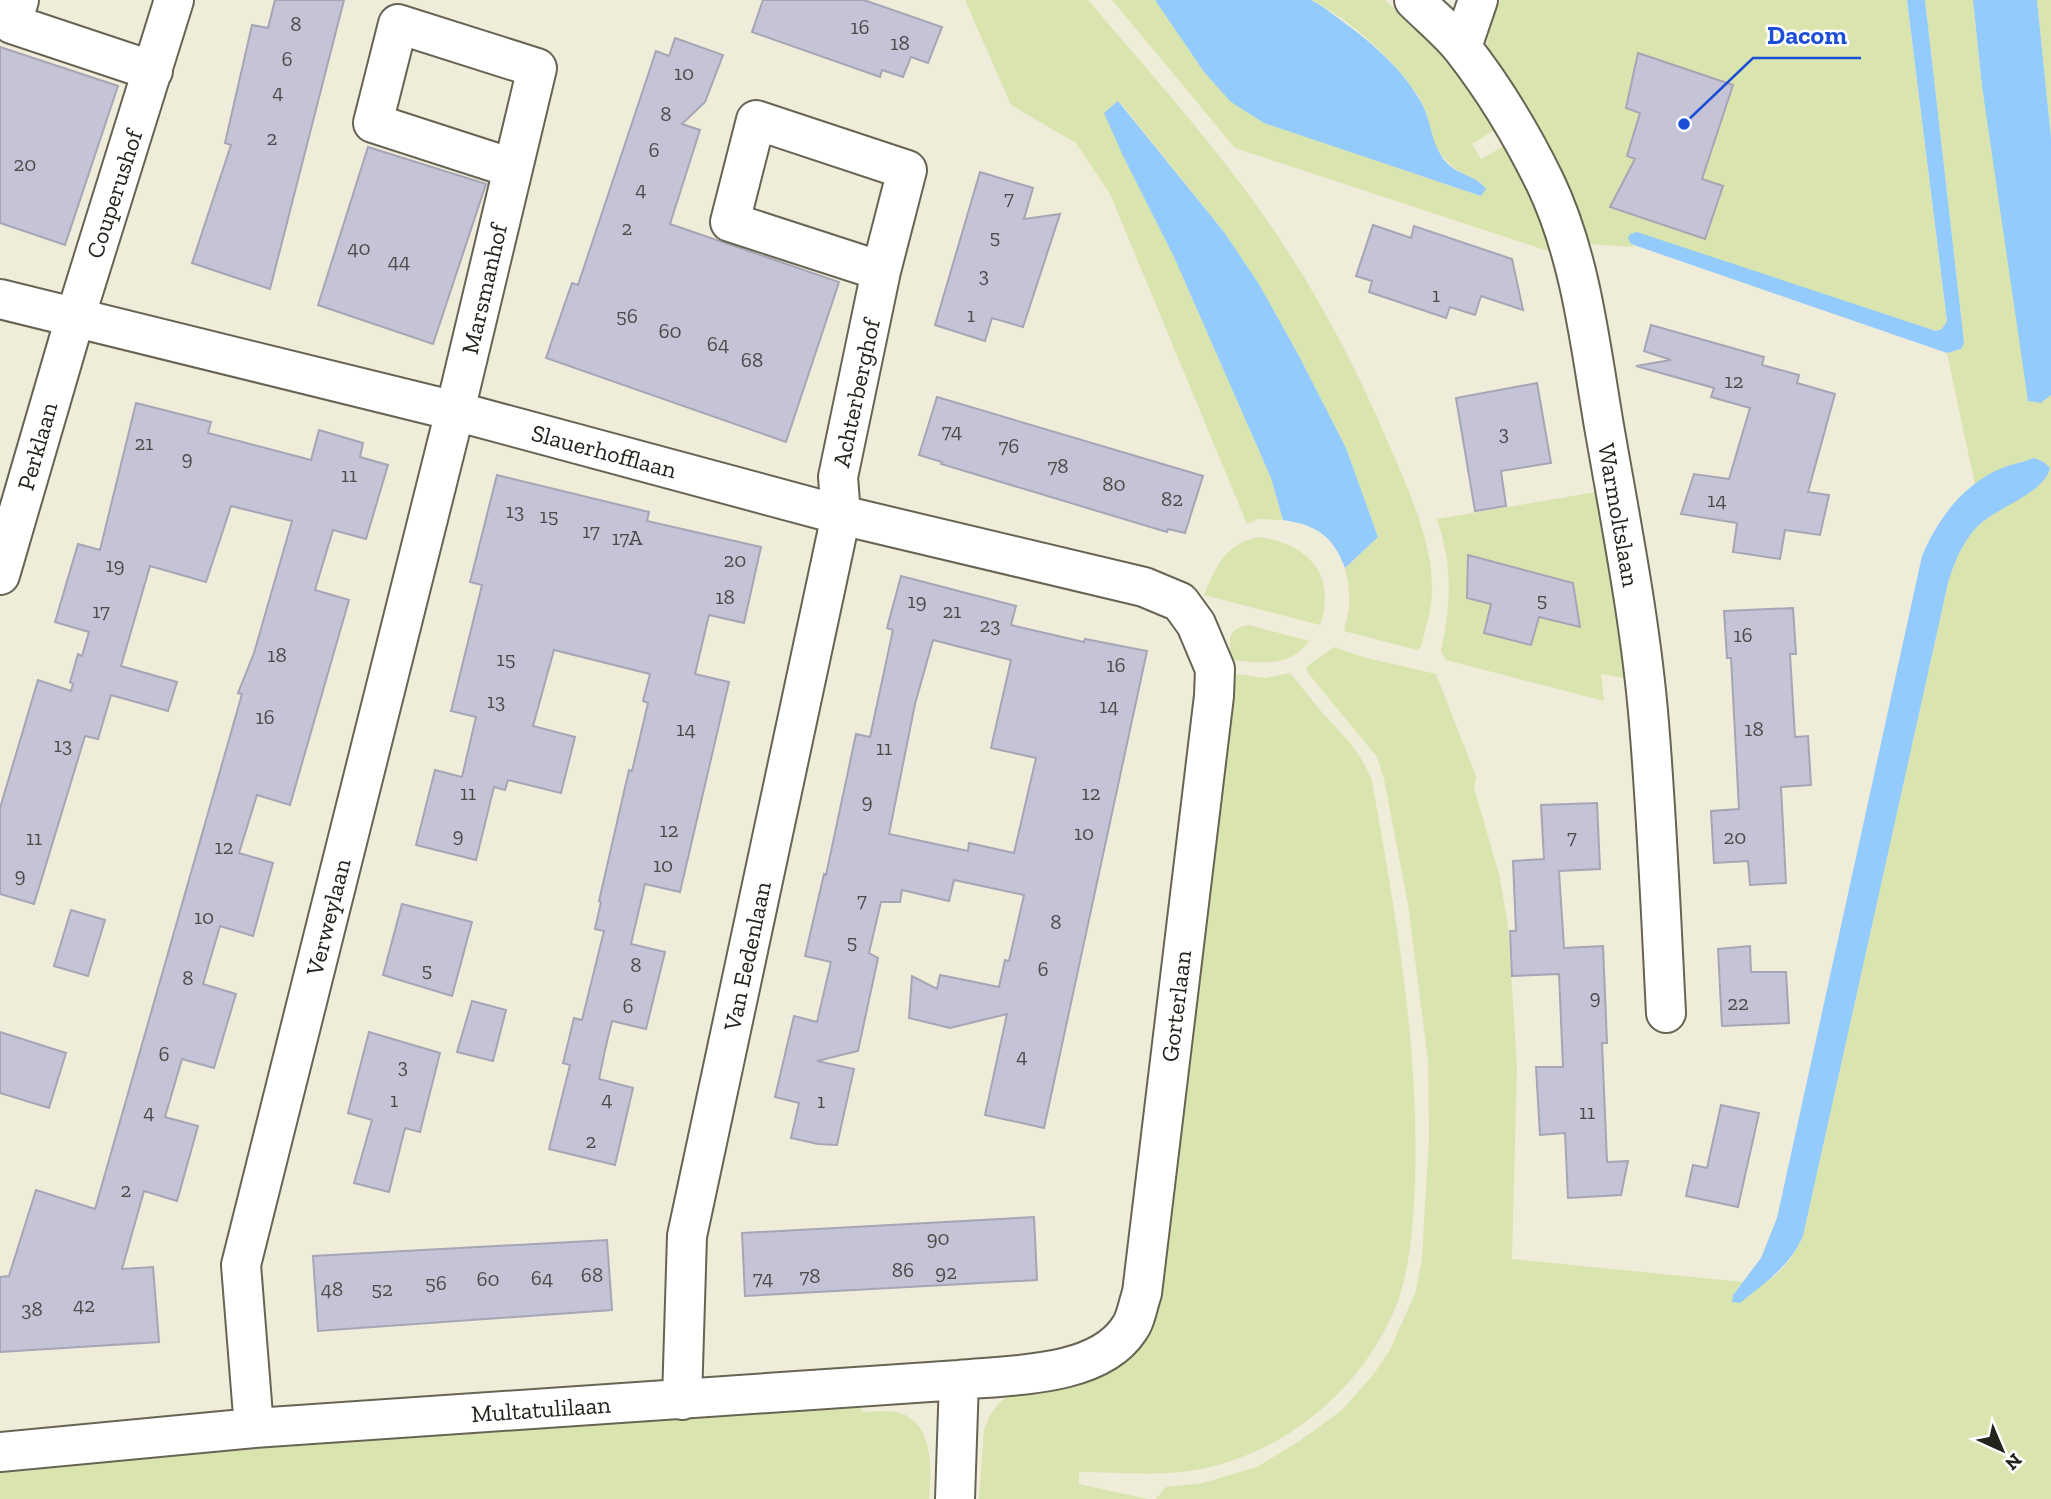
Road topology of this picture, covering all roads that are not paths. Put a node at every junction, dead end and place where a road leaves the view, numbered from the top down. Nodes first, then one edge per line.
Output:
1 (19, 0) edge
2 (174, 0) edge
3 (1414, 0) edge
4 (1478, 0) edge
5 (1462, 47) junction
6 (153, 71) junction
7 (512, 168) junction
8 (881, 271) junction
9 (0, 299) edge
10 (75, 318) junction
11 (455, 411) junction
12 (841, 515) junction
13 (0, 575) edge
14 (1196, 624) joint
15 (1666, 1013) dead end
16 (1081, 1364) joint
17 (958, 1380) junction
18 (682, 1399) junction
19 (254, 1429) junction
20 (0, 1452) edge
21 (955, 1499) edge

1 - 6 street
2 - 6 street, Couperushof
3 - 5 street, Warmoltslaan
4 - 5 street
5 - 15 street, Warmoltslaan
6 - 10 street, Couperushof
7 - 7 street, Marsmanhof
7 - 11 street, Marsmanhof
8 - 8 street, Achterberghof
8 - 12 street, Achterberghof
9 - 10 street, Slauerhofflaan
10 - 11 street, Slauerhofflaan
10 - 13 street, Perklaan
11 - 12 street, Slauerhofflaan
11 - 19 street, Verweylaan
12 - 14 street, Slauerhofflaan
12 - 18 street, Van Eedenlaan
14 - 16 street, Gorterlaan
16 - 17 street, Multatulilaan
17 - 18 street, Multatulilaan
17 - 21 street
18 - 19 street, Multatulilaan
19 - 20 street, Multatulilaan

